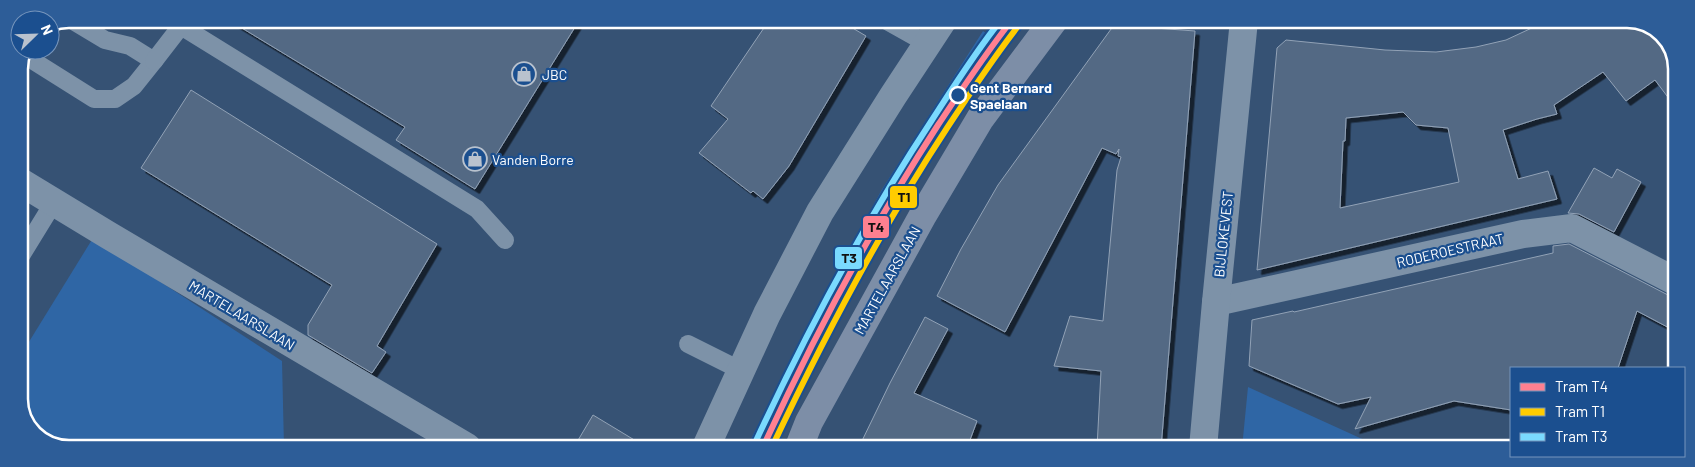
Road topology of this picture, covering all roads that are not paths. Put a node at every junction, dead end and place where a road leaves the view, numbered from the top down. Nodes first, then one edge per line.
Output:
1 (85, 28) edge
2 (179, 28) edge
3 (183, 28) edge
4 (899, 28) edge
5 (936, 28) edge
6 (1048, 28) edge
7 (1243, 28) edge
8 (926, 43) junction
9 (32, 60) edge
10 (154, 61) junction
11 (28, 186) edge
12 (54, 202) junction
13 (506, 240) dead end
14 (28, 244) edge
15 (1668, 277) edge
16 (1216, 302) junction
17 (688, 344) dead end
18 (740, 370) junction
19 (455, 440) edge
20 (709, 440) edge
21 (802, 440) edge
22 (1204, 440) edge

1 - 10 lane
2 - 10 lane
3 - 13 lane
4 - 8 lane
5 - 8 street
6 - 21 main road, MARTELAARSLAAN
7 - 16 street, BIJLOKEVEST
8 - 18 street
9 - 10 lane
11 - 12 street, MARTELAARSLAAN
12 - 14 lane
12 - 19 street, MARTELAARSLAAN
15 - 16 street, RODEROESTRAAT
16 - 22 street, BIJLOKEVEST
17 - 18 lane
18 - 20 street

